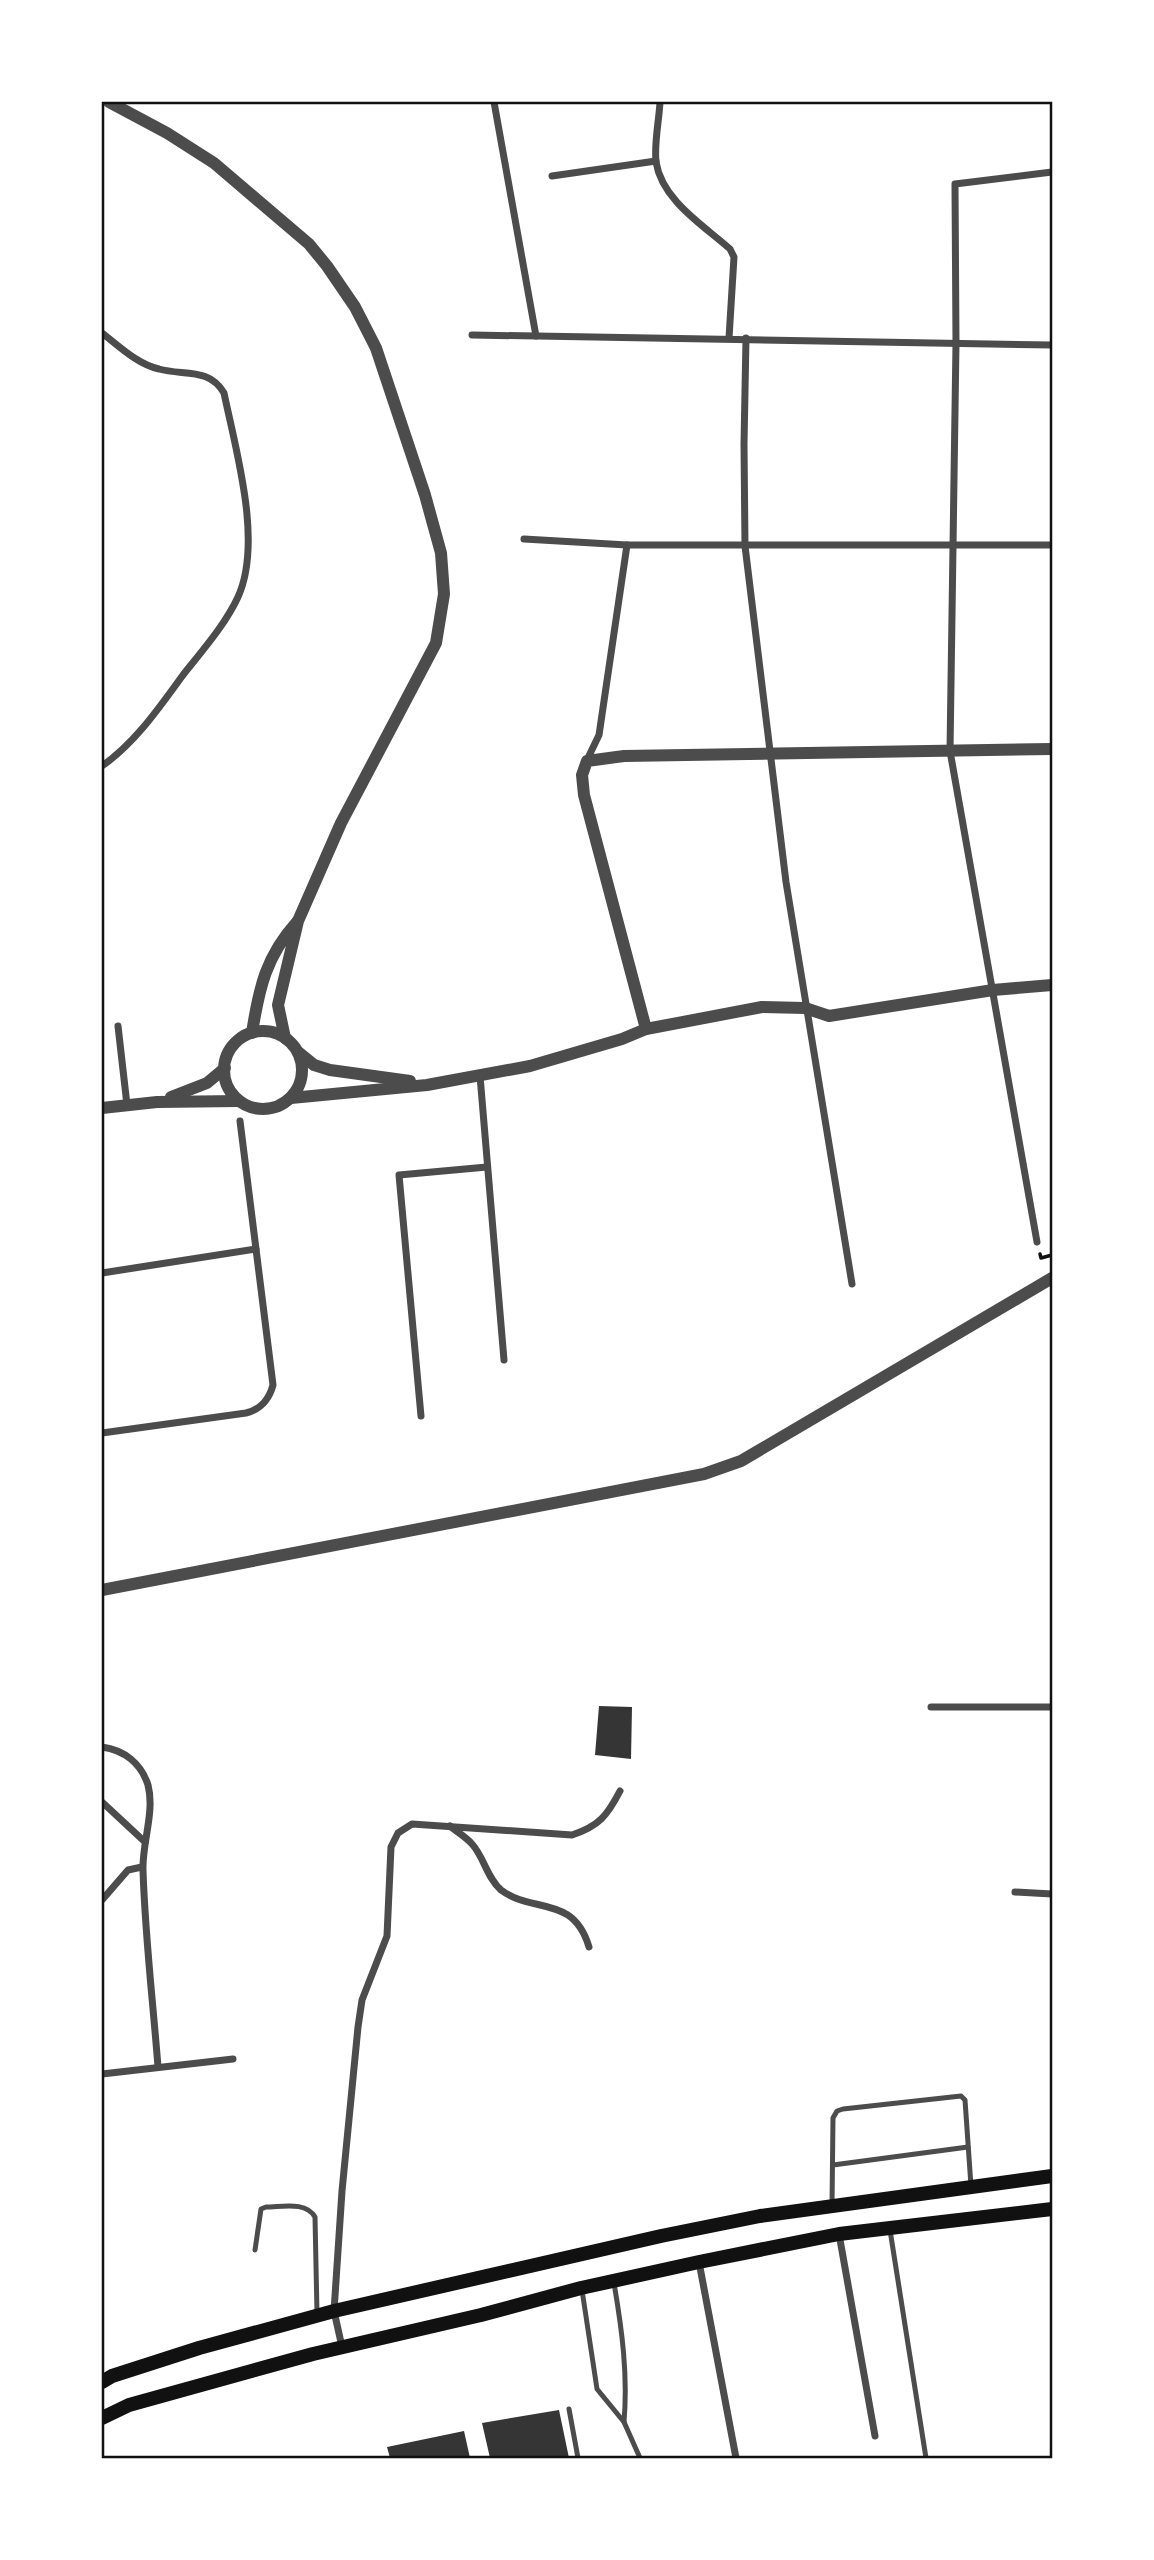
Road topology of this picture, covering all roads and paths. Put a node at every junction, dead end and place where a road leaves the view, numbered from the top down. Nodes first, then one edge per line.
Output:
1 (109, 102) edge
2 (494, 102) edge
3 (660, 102) edge
4 (656, 161) junction
5 (1052, 172) edge
6 (552, 176) dead end
7 (102, 333) edge
8 (472, 335) dead end
9 (536, 336) junction
10 (729, 338) junction
11 (747, 338) junction
12 (956, 343) junction
13 (1052, 345) edge
14 (524, 539) dead end
15 (953, 544) junction
16 (627, 545) junction
17 (1052, 545) edge
18 (745, 546) junction
19 (1052, 749) edge
20 (950, 751) junction
21 (771, 755) junction
22 (587, 761) junction
23 (102, 766) edge
24 (298, 921) junction
25 (1052, 985) edge
26 (993, 990) junction
27 (805, 1007) junction
28 (118, 1026) dead end
29 (646, 1029) junction
30 (252, 1033) junction
31 (285, 1038) junction
32 (298, 1052) junction
33 (225, 1068) junction
34 (480, 1076) junction
35 (427, 1085) junction
36 (290, 1098) junction
37 (239, 1101) junction
38 (157, 1102) junction
39 (127, 1105) junction
40 (102, 1108) edge
41 (240, 1121) dead end
42 (487, 1167) junction
43 (1037, 1242) dead end
44 (256, 1248) junction
45 (102, 1273) edge
46 (1052, 1278) edge
47 (852, 1284) dead end
48 (504, 1360) dead end
49 (421, 1416) dead end
50 (102, 1433) edge
51 (102, 1590) edge
52 (931, 1707) dead end
53 (1052, 1707) edge
54 (102, 1747) edge
55 (620, 1791) dead end
56 (102, 1802) edge
57 (450, 1826) junction
58 (145, 1842) junction
59 (142, 1867) junction
60 (1016, 1892) dead end
61 (1052, 1895) edge
62 (102, 1900) edge
63 (589, 1947) dead end
64 (233, 2059) dead end
65 (158, 2067) junction
66 (102, 2074) edge
67 (968, 2147) junction
68 (833, 2165) junction
69 (1052, 2176) edge
70 (971, 2187) junction
71 (832, 2205) junction
72 (1052, 2209) edge
73 (889, 2227) junction
74 (839, 2234) junction
75 (255, 2250) dead end
76 (699, 2262) junction
77 (613, 2281) junction
78 (581, 2288) junction
79 (334, 2311) junction
80 (317, 2316) junction
81 (342, 2347) junction
82 (102, 2382) edge
83 (569, 2409) dead end
84 (102, 2418) edge
85 (624, 2422) junction
86 (875, 2436) dead end
87 (579, 2459) edge
88 (640, 2459) edge
89 (736, 2459) edge
90 (926, 2459) edge

1 - 24 street
2 - 9 street
3 - 4 street
4 - 6 street
4 - 10 street
5 - 12 street
7 - 23 street
8 - 9 street
9 - 10 street
10 - 11 street
11 - 12 street
11 - 18 street
12 - 13 street
12 - 15 street
14 - 16 street
15 - 17 street
15 - 18 street
15 - 20 street
16 - 18 street
16 - 22 street
18 - 21 street
19 - 20 street
20 - 21 street
20 - 26 street
21 - 22 street
21 - 27 street
22 - 29 street
24 - 30 street
24 - 31 street
25 - 26 street
26 - 27 street
26 - 43 street
27 - 29 street
27 - 47 street
28 - 39 street
29 - 34 street
30 - 31 street
30 - 33 street
31 - 32 street
32 - 35 street
32 - 36 street
33 - 37 street
33 - 38 street
34 - 35 street
34 - 42 street
35 - 36 street
36 - 37 street
37 - 38 street
38 - 39 street
39 - 40 street
41 - 44 street
42 - 48 street
42 - 49 street
44 - 45 street
44 - 50 street
46 - 51 street
52 - 53 street
54 - 58 street
55 - 57 street
56 - 58 street
57 - 63 street
57 - 79 street
58 - 59 street
59 - 62 street
59 - 65 street
60 - 61 street
64 - 65 street
65 - 66 street
67 - 68 lane
67 - 68 lane
67 - 70 lane
68 - 71 lane
69 - 70 main road
70 - 71 main road
71 - 79 main road
72 - 73 main road
73 - 74 main road
73 - 90 lane
74 - 76 main road
74 - 86 street
75 - 80 lane
76 - 77 main road
76 - 89 street
77 - 78 main road
77 - 85 lane
78 - 81 main road
78 - 85 lane
79 - 80 main road
79 - 81 street
80 - 82 main road
81 - 84 main road
83 - 87 lane
85 - 88 lane

